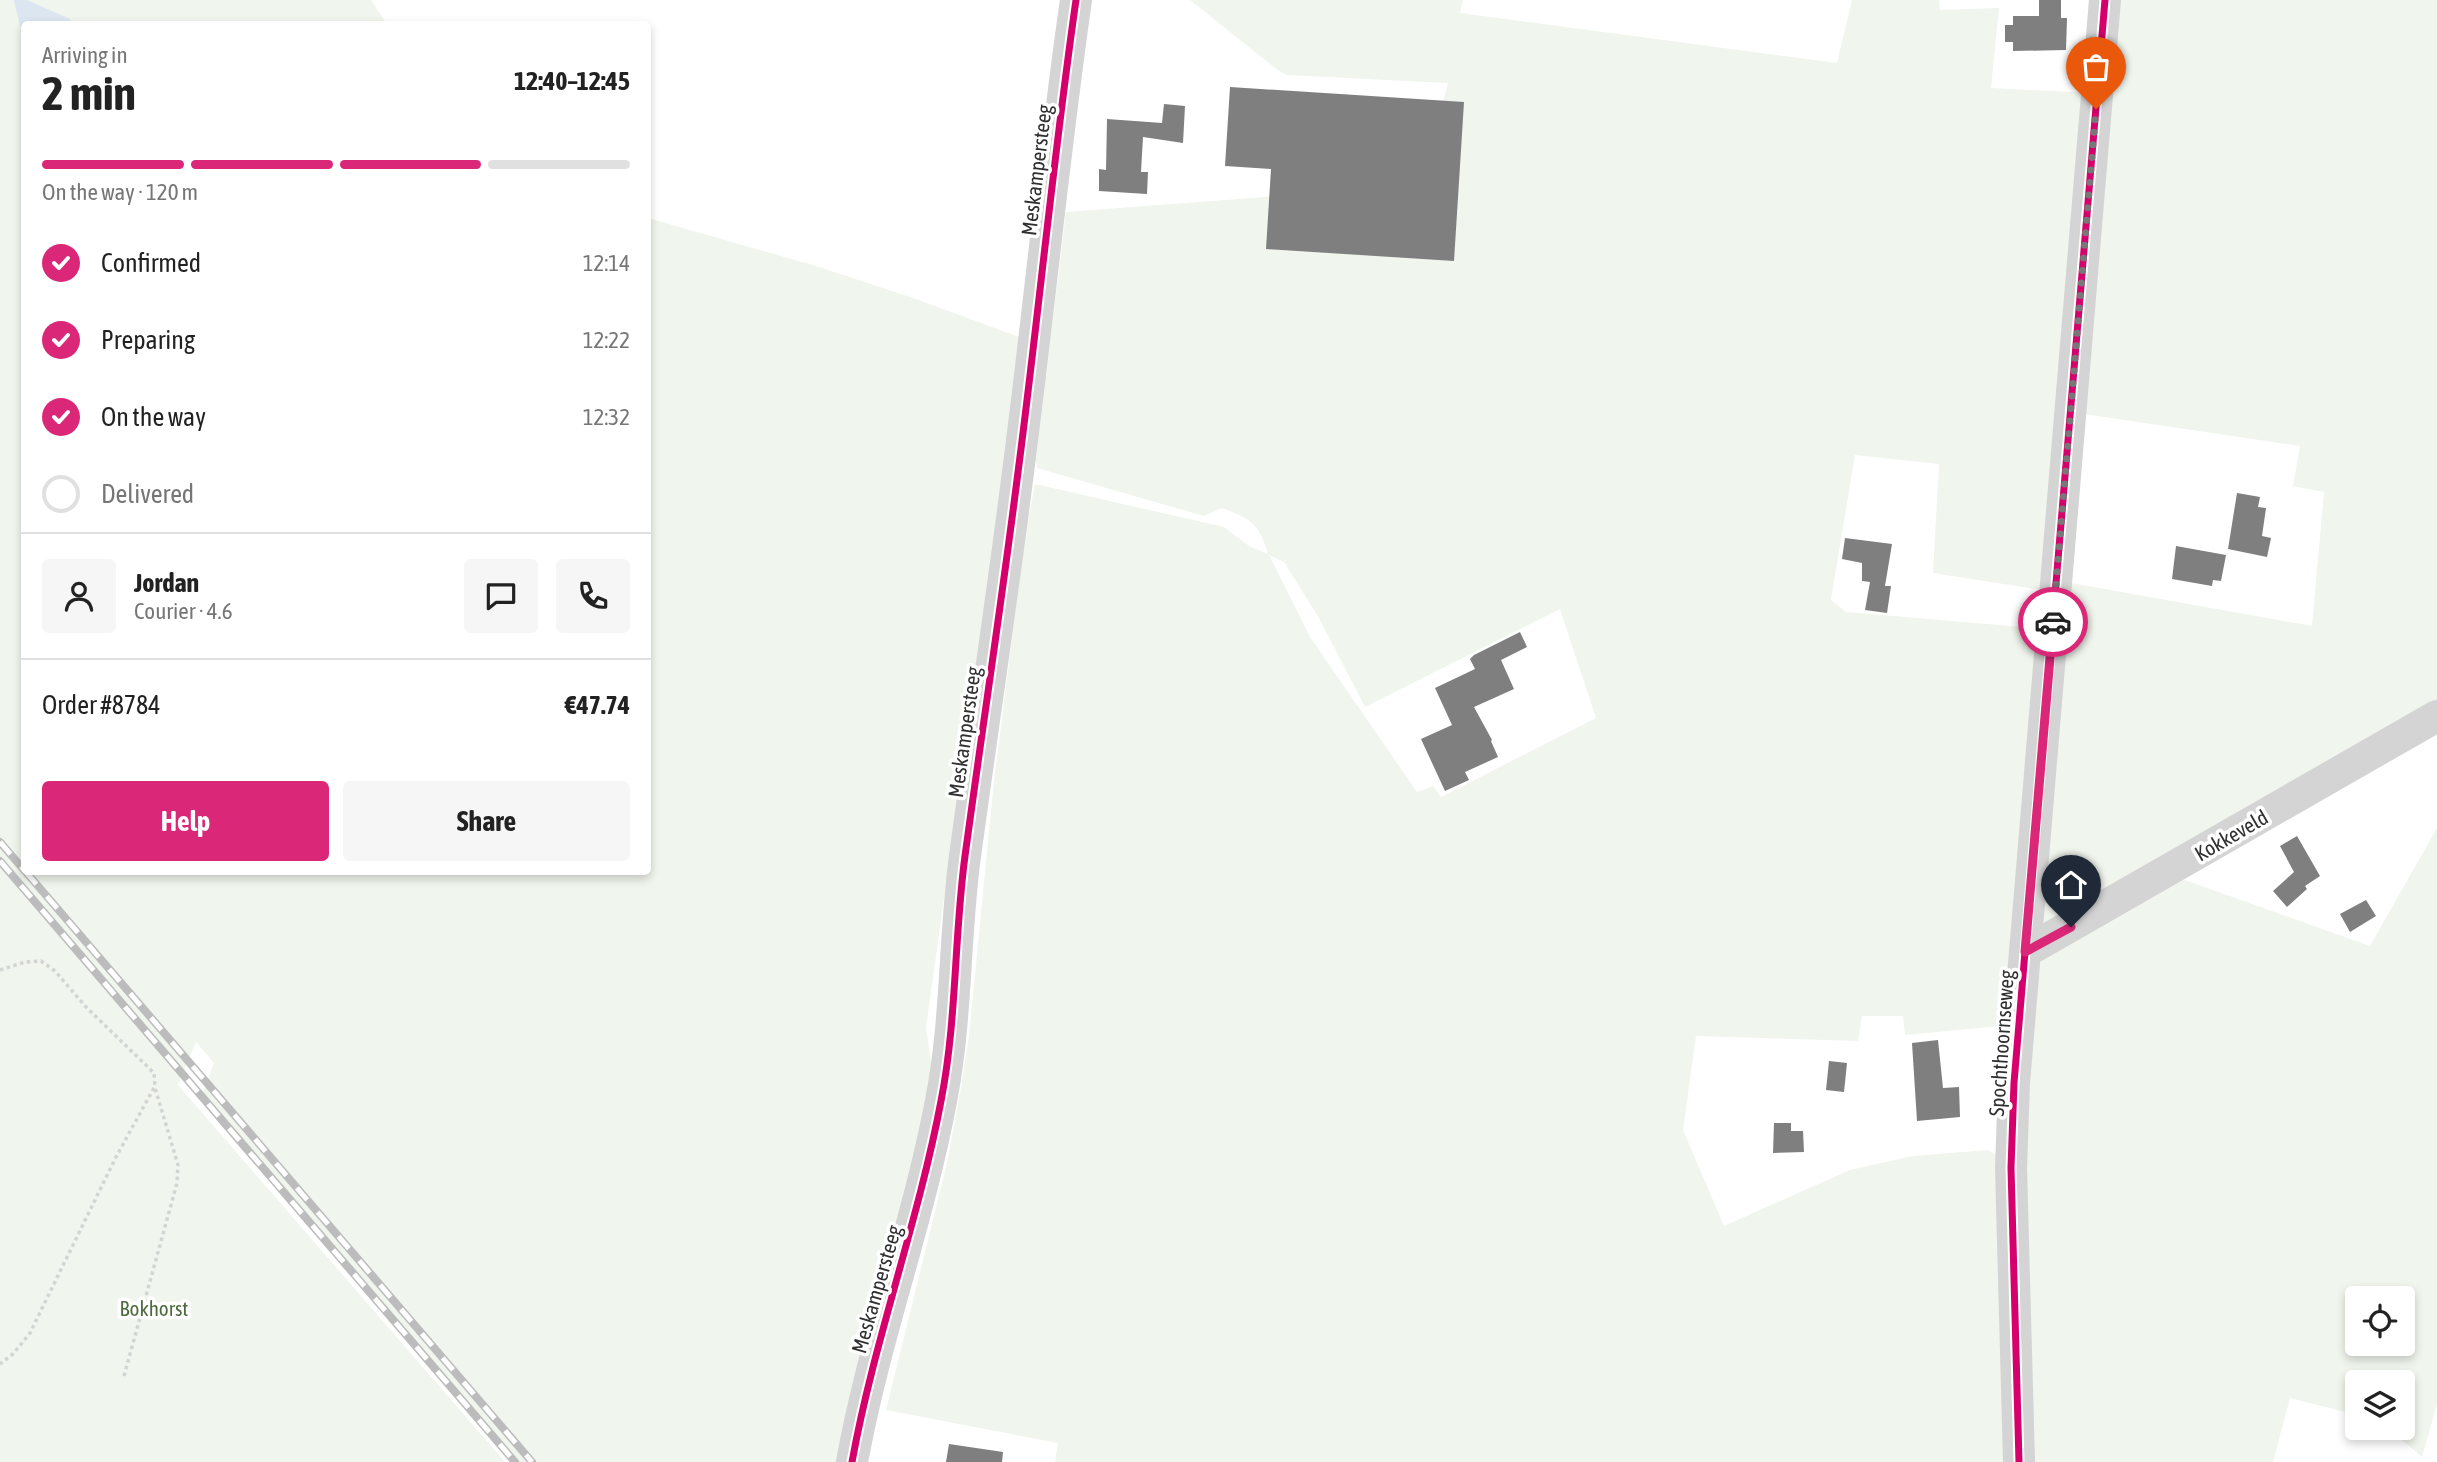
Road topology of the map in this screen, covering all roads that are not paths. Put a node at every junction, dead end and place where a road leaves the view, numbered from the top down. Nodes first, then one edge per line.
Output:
1 (1076, 0) edge
2 (2105, 0) edge
3 (2437, 716) edge
4 (2025, 952) junction
5 (852, 1462) edge
6 (2019, 1462) edge

1 - 5 street, Meskampersteeg
2 - 4 street, Spochthoornseweg
3 - 4 street, Kokkeveld
4 - 6 street, Spochthoornseweg

